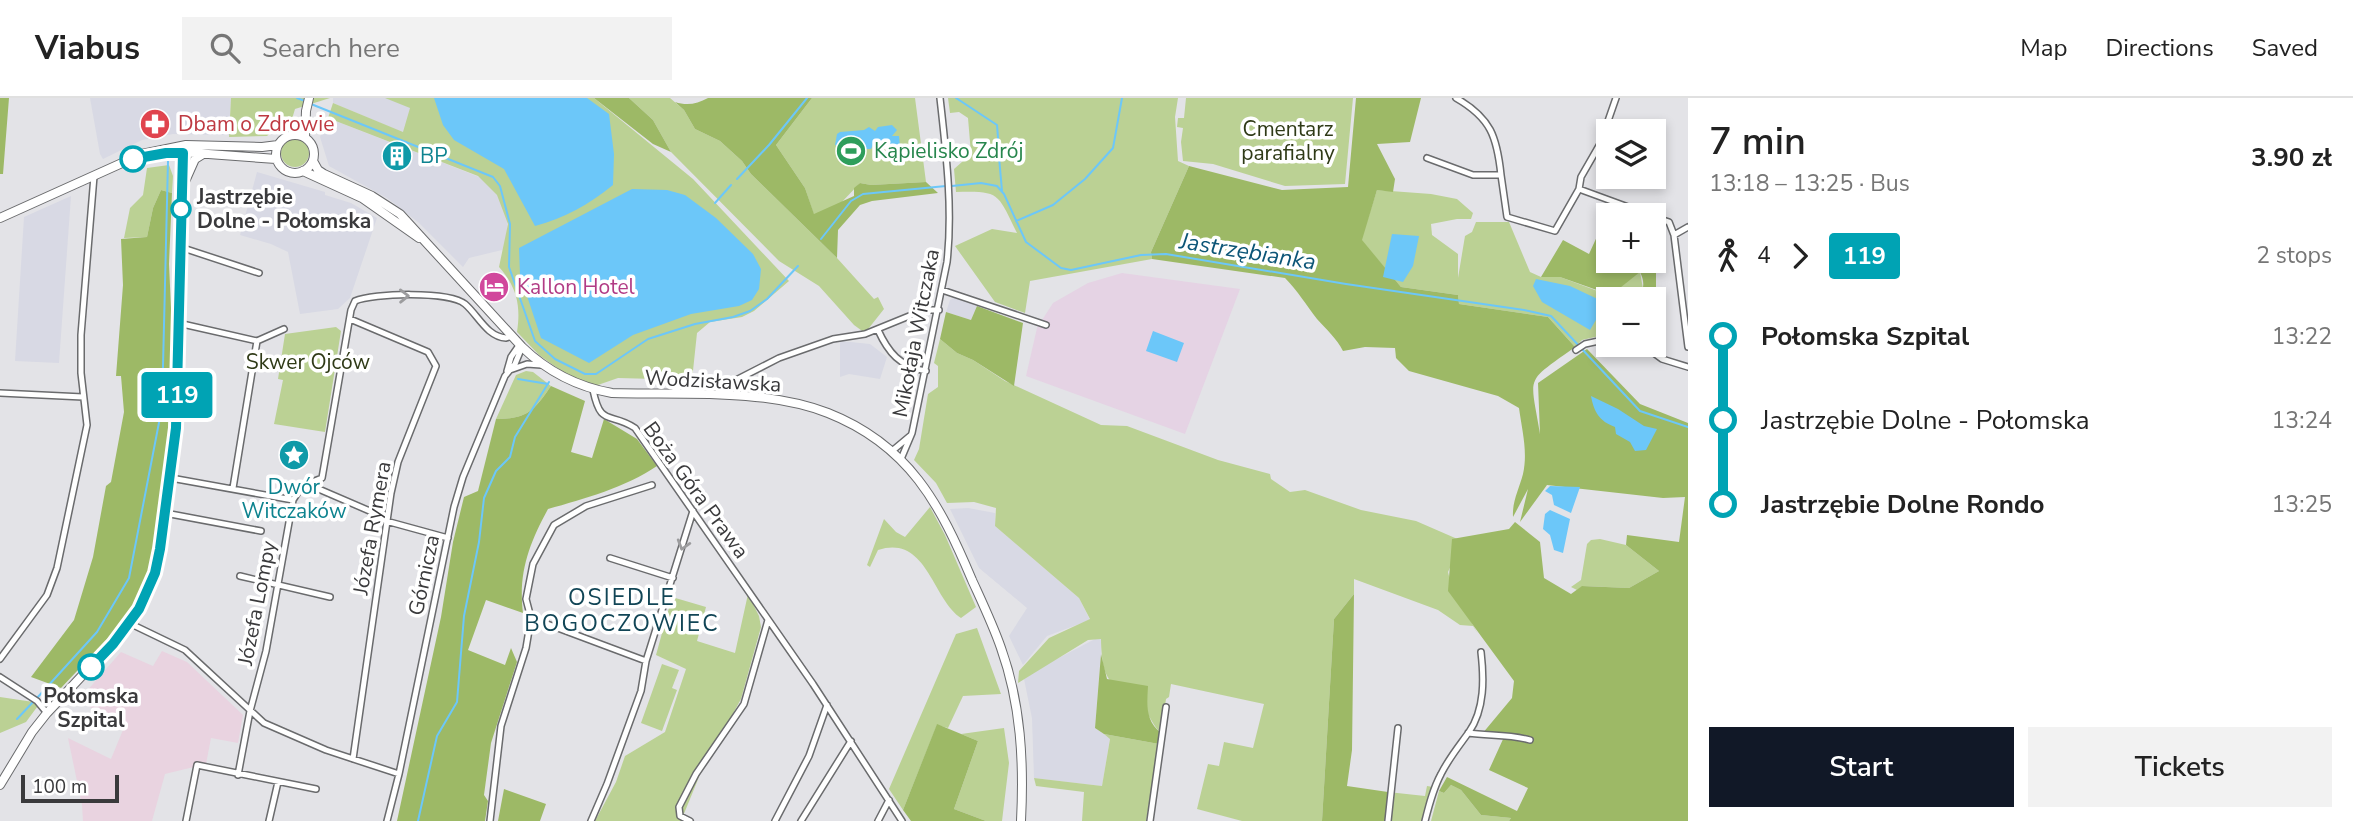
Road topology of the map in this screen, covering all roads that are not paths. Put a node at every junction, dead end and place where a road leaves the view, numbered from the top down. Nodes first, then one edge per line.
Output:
1 (309, 98) edge
2 (940, 98) edge
3 (1456, 98) edge
4 (1616, 98) edge
5 (301, 136) junction
6 (278, 145) junction
7 (202, 149) junction
8 (183, 153) junction
9 (1427, 158) dead end
10 (133, 159) junction
11 (276, 159) junction
12 (313, 161) junction
13 (303, 172) junction
14 (1501, 175) junction
15 (94, 176) junction
16 (182, 189) junction
17 (1579, 189) junction
18 (1617, 203) edge
19 (0, 218) edge
20 (1666, 221) edge
21 (1688, 227) edge
22 (1674, 235) junction
23 (427, 244) junction
24 (180, 247) junction
25 (259, 273) dead end
26 (943, 290) junction
27 (939, 310) junction
28 (350, 319) junction
29 (178, 323) junction
30 (1045, 325) dead end
31 (284, 328) dead end
32 (877, 330) junction
33 (512, 335) junction
34 (257, 341) junction
35 (1596, 342) edge
36 (521, 345) junction
37 (1688, 347) edge
38 (1576, 350) dead end
39 (1659, 357) edge
40 (543, 365) junction
41 (1688, 367) edge
42 (508, 371) junction
43 (926, 371) junction
44 (593, 390) junction
45 (0, 393) edge
46 (670, 395) junction
47 (83, 397) junction
48 (910, 436) junction
49 (892, 451) junction
50 (901, 459) junction
51 (171, 478) junction
52 (307, 484) junction
53 (652, 485) dead end
54 (233, 488) junction
55 (293, 500) junction
56 (694, 511) junction
57 (165, 513) junction
58 (386, 521) junction
59 (261, 531) dead end
60 (448, 538) junction
61 (610, 558) dead end
62 (240, 576) dead end
63 (673, 578) junction
64 (277, 586) junction
65 (330, 597) dead end
66 (531, 618) junction
67 (768, 620) junction
68 (129, 623) junction
69 (1481, 652) dead end
70 (0, 659) edge
71 (646, 661) junction
72 (0, 677) edge
73 (827, 705) junction
74 (1166, 707) dead end
75 (250, 711) junction
76 (47, 713) junction
77 (1398, 728) dead end
78 (1468, 733) junction
79 (1530, 740) dead end
80 (851, 741) junction
81 (353, 759) junction
82 (399, 774) junction
83 (239, 775) junction
84 (278, 782) junction
85 (0, 785) edge
86 (316, 789) dead end
87 (889, 800) junction
88 (186, 821) edge
89 (269, 821) edge
90 (387, 821) edge
91 (490, 821) edge
92 (591, 821) edge
93 (690, 821) edge
94 (775, 821) edge
95 (801, 821) edge
96 (878, 821) edge
97 (902, 821) edge
98 (1021, 821) edge
99 (1150, 821) edge
100 (1388, 821) edge
101 (1425, 821) edge

1 - 5 main road
2 - 26 street, Mikołaja Witczaka
3 - 14 street
4 - 17 street
5 - 6 main road
5 - 12 main road
6 - 7 main road
6 - 11 main road
7 - 8 main road
7 - 10 main road
7 - 11 main road
7 - 16 main road
8 - 10 main road
8 - 16 main road
9 - 14 street
10 - 15 main road
11 - 13 main road
12 - 13 main road
12 - 23 main road, Wodzisławska
13 - 23 main road, Wodzisławska
14 - 17 street
15 - 19 main road
15 - 47 street
16 - 24 main road
17 - 18 street
20 - 22 street
21 - 22 street
22 - 37 street
23 - 33 main road, Wodzisławska
24 - 25 street
24 - 29 main road
26 - 27 street, Mikołaja Witczaka
26 - 30 street
27 - 32 street
27 - 43 street, Mikołaja Witczaka
28 -> 33 street
28 - 52 street
28 - 58 street, Józefa Rymera
29 - 34 street
29 - 51 main road
31 - 34 street
32 - 43 street
32 - 46 street
33 - 36 main road, Wodzisławska
34 - 54 street
35 - 38 street
36 - 40 main road, Wodzisławska
36 - 42 street, Górnicza
39 - 41 street
40 - 42 street
40 - 44 main road, Wodzisławska
42 - 60 street, Górnicza
43 - 48 street, Mikołaja Witczaka
44 - 46 main road, Wodzisławska
44 - 56 street, Boża Góra Prawa
45 - 47 street
46 - 49 main road, Wodzisławska
47 - 70 street
48 - 49 street, Mikołaja Witczaka
48 - 50 street, Mikołaja Witczaka
49 - 50 main road, Wodzisławska
50 - 98 main road, Wodzisławska
51 - 54 street
51 - 57 main road
52 - 55 street
52 - 58 street
53 - 66 street
54 - 55 street
55 - 64 street, Józefa Lompy
56 -> 63 street
56 - 67 street, Boża Góra Prawa
57 - 59 street
57 - 68 main road
58 - 60 street
58 - 81 street, Józefa Rymera
60 - 82 street, Górnicza
61 - 63 street
62 - 64 street
63 - 71 street
64 - 65 street
64 - 75 street, Józefa Lompy
66 - 71 street
66 - 91 street
67 - 73 street, Boża Góra Prawa
67 - 93 street
68 - 75 street
68 - 76 main road
69 - 78 street
71 - 92 street
72 - 76 street
73 - 80 street, Boża Góra Prawa
73 - 94 street
74 - 99 street
75 - 81 street
75 - 83 street, Józefa Lompy
76 - 85 main road
77 - 100 street
78 - 79 street
78 - 101 street
80 - 87 street, Boża Góra Prawa
80 - 95 street
81 - 82 street
82 - 90 street, Górnicza
83 - 84 street
83 - 88 street
84 - 86 street
84 - 89 street
87 - 96 street
87 - 97 street, Boża Góra Prawa

